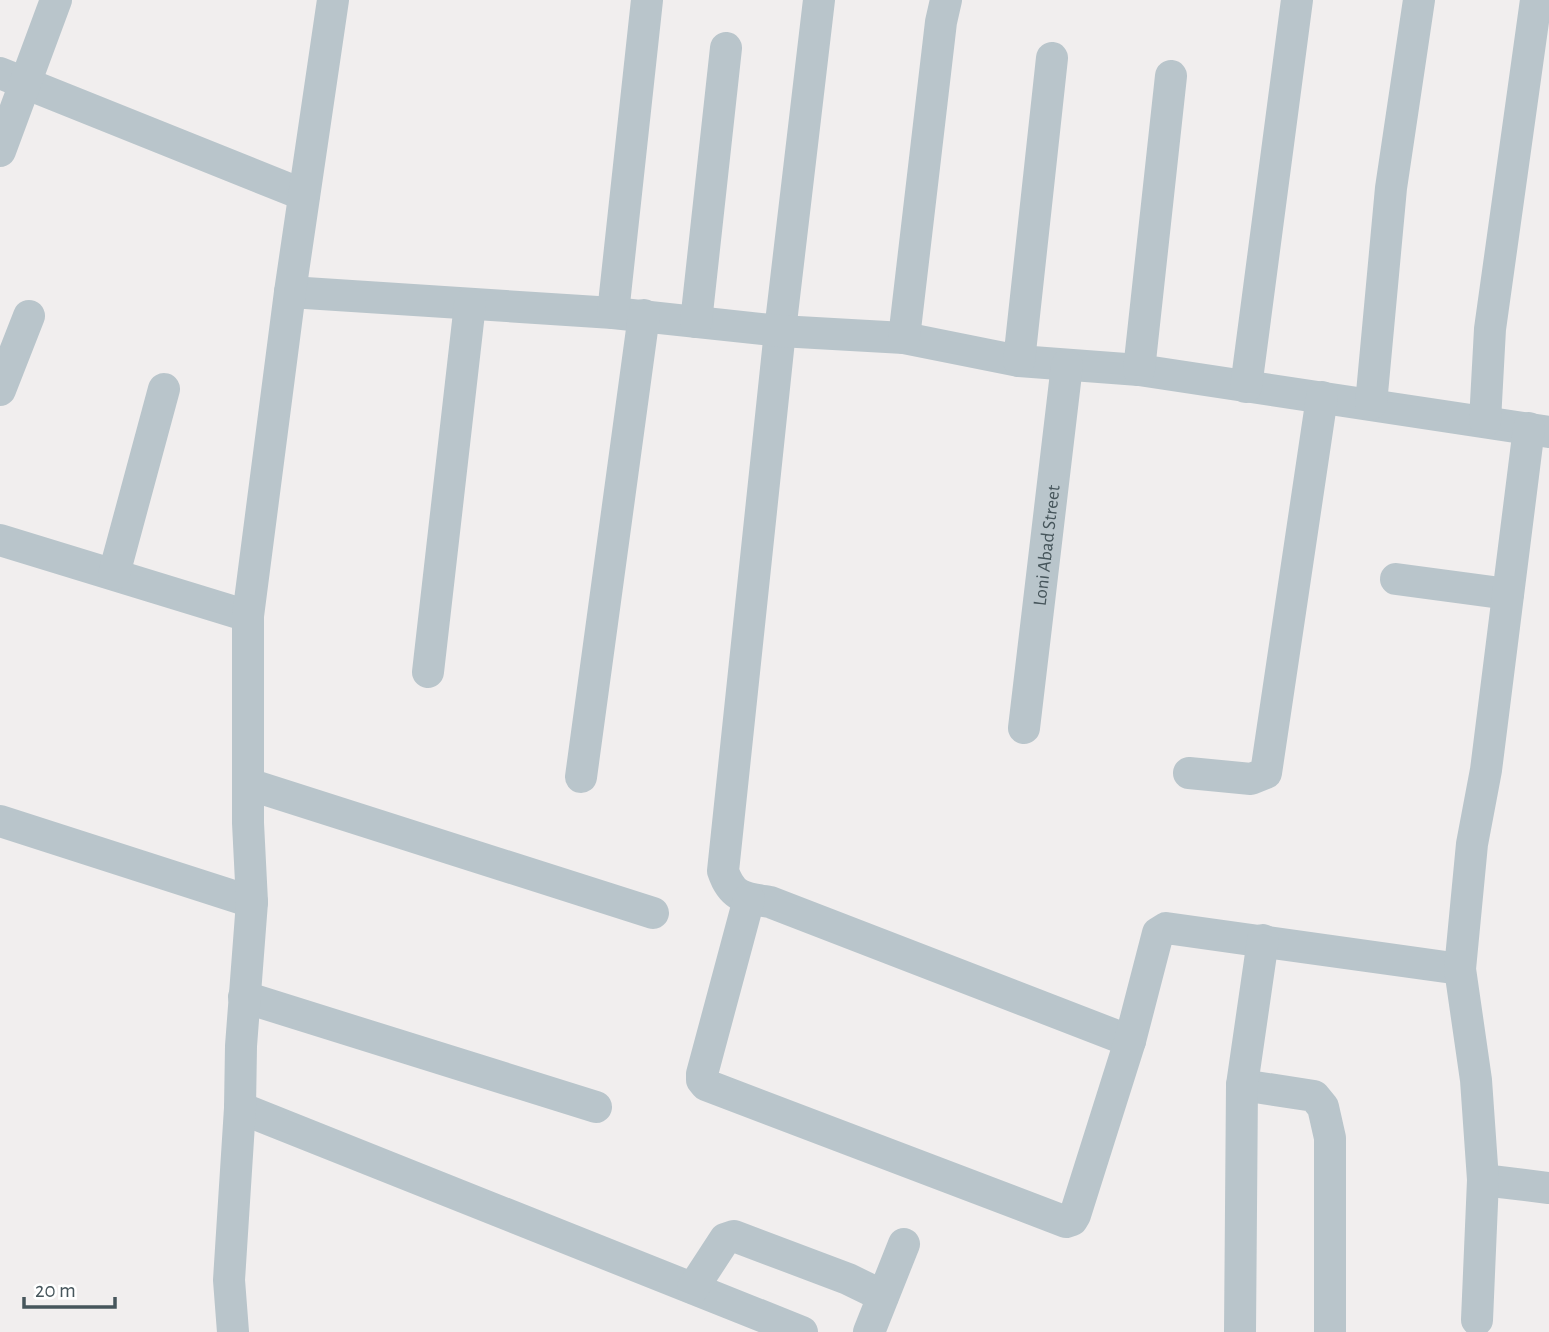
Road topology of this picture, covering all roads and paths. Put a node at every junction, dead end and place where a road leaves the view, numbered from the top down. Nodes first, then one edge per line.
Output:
1 (56, 0) edge
2 (333, 0) edge
3 (647, 0) edge
4 (819, 0) edge
5 (946, 0) edge
6 (1297, 0) edge
7 (1419, 0) edge
8 (1536, 0) edge
9 (726, 48) dead end
10 (1052, 58) dead end
11 (1171, 76) dead end
12 (13, 78) edge
13 (0, 151) edge
14 (304, 195) junction
15 (290, 292) junction
16 (470, 304) junction
17 (613, 313) junction
18 (644, 315) junction
19 (29, 316) dead end
20 (696, 322) junction
21 (780, 331) junction
22 (904, 338) junction
23 (1019, 361) junction
24 (1066, 365) junction
25 (1139, 370) junction
26 (1246, 387) junction
27 (164, 389) dead end
28 (0, 390) edge
29 (1322, 397) junction
30 (1371, 404) junction
31 (1485, 421) junction
32 (1539, 430) edge
33 (0, 540) edge
34 (114, 574) junction
35 (1396, 579) dead end
36 (1508, 594) junction
37 (248, 615) junction
38 (428, 672) dead end
39 (1024, 728) dead end
40 (1189, 773) dead end
41 (581, 777) dead end
42 (248, 784) junction
43 (0, 821) edge
44 (749, 899) junction
45 (252, 902) junction
46 (653, 913) dead end
47 (1263, 940) junction
48 (1460, 969) junction
49 (244, 997) junction
50 (1130, 1041) junction
51 (1242, 1085) junction
52 (596, 1107) dead end
53 (240, 1108) junction
54 (1483, 1180) junction
55 (1549, 1188) edge
56 (904, 1244) dead end
57 (693, 1288) junction
58 (883, 1296) junction
59 (1477, 1320) dead end
60 (233, 1332) edge
61 (802, 1332) edge
62 (871, 1332) edge
63 (1240, 1332) edge
64 (1330, 1332) edge

1 - 12 street
2 - 14 street
3 - 17 street
4 - 21 street
5 - 22 street
6 - 26 street
7 - 30 street
8 - 31 street
9 - 20 street
10 - 23 street
11 - 25 street
12 - 13 street
12 - 14 street
14 - 15 street
15 - 16 street
15 - 37 street
16 - 17 street
16 - 38 street
17 - 18 street
18 - 20 street
18 - 41 street
19 - 28 street
20 - 21 street
21 - 22 street
21 - 44 street
22 - 23 street
23 - 24 street
24 - 25 street
24 - 39 street, Loni Abad Street
25 - 26 street
26 - 29 street
27 - 34 street
29 - 30 street
29 - 40 street
30 - 31 street
31 - 32 street
32 - 36 street
33 - 34 street
34 - 37 street
35 - 36 street
36 - 48 street
37 - 42 street
42 - 45 street
42 - 46 street
43 - 45 street
44 - 50 street
44 - 50 street
45 - 49 street
47 - 48 street
47 - 50 street
47 - 51 street
48 - 54 street
49 - 52 street
49 - 53 street
51 - 63 street
51 - 64 street
53 - 57 street
53 - 60 street
54 - 55 street
54 - 59 street
56 - 58 street
57 - 58 street
57 - 61 street
58 - 62 street

